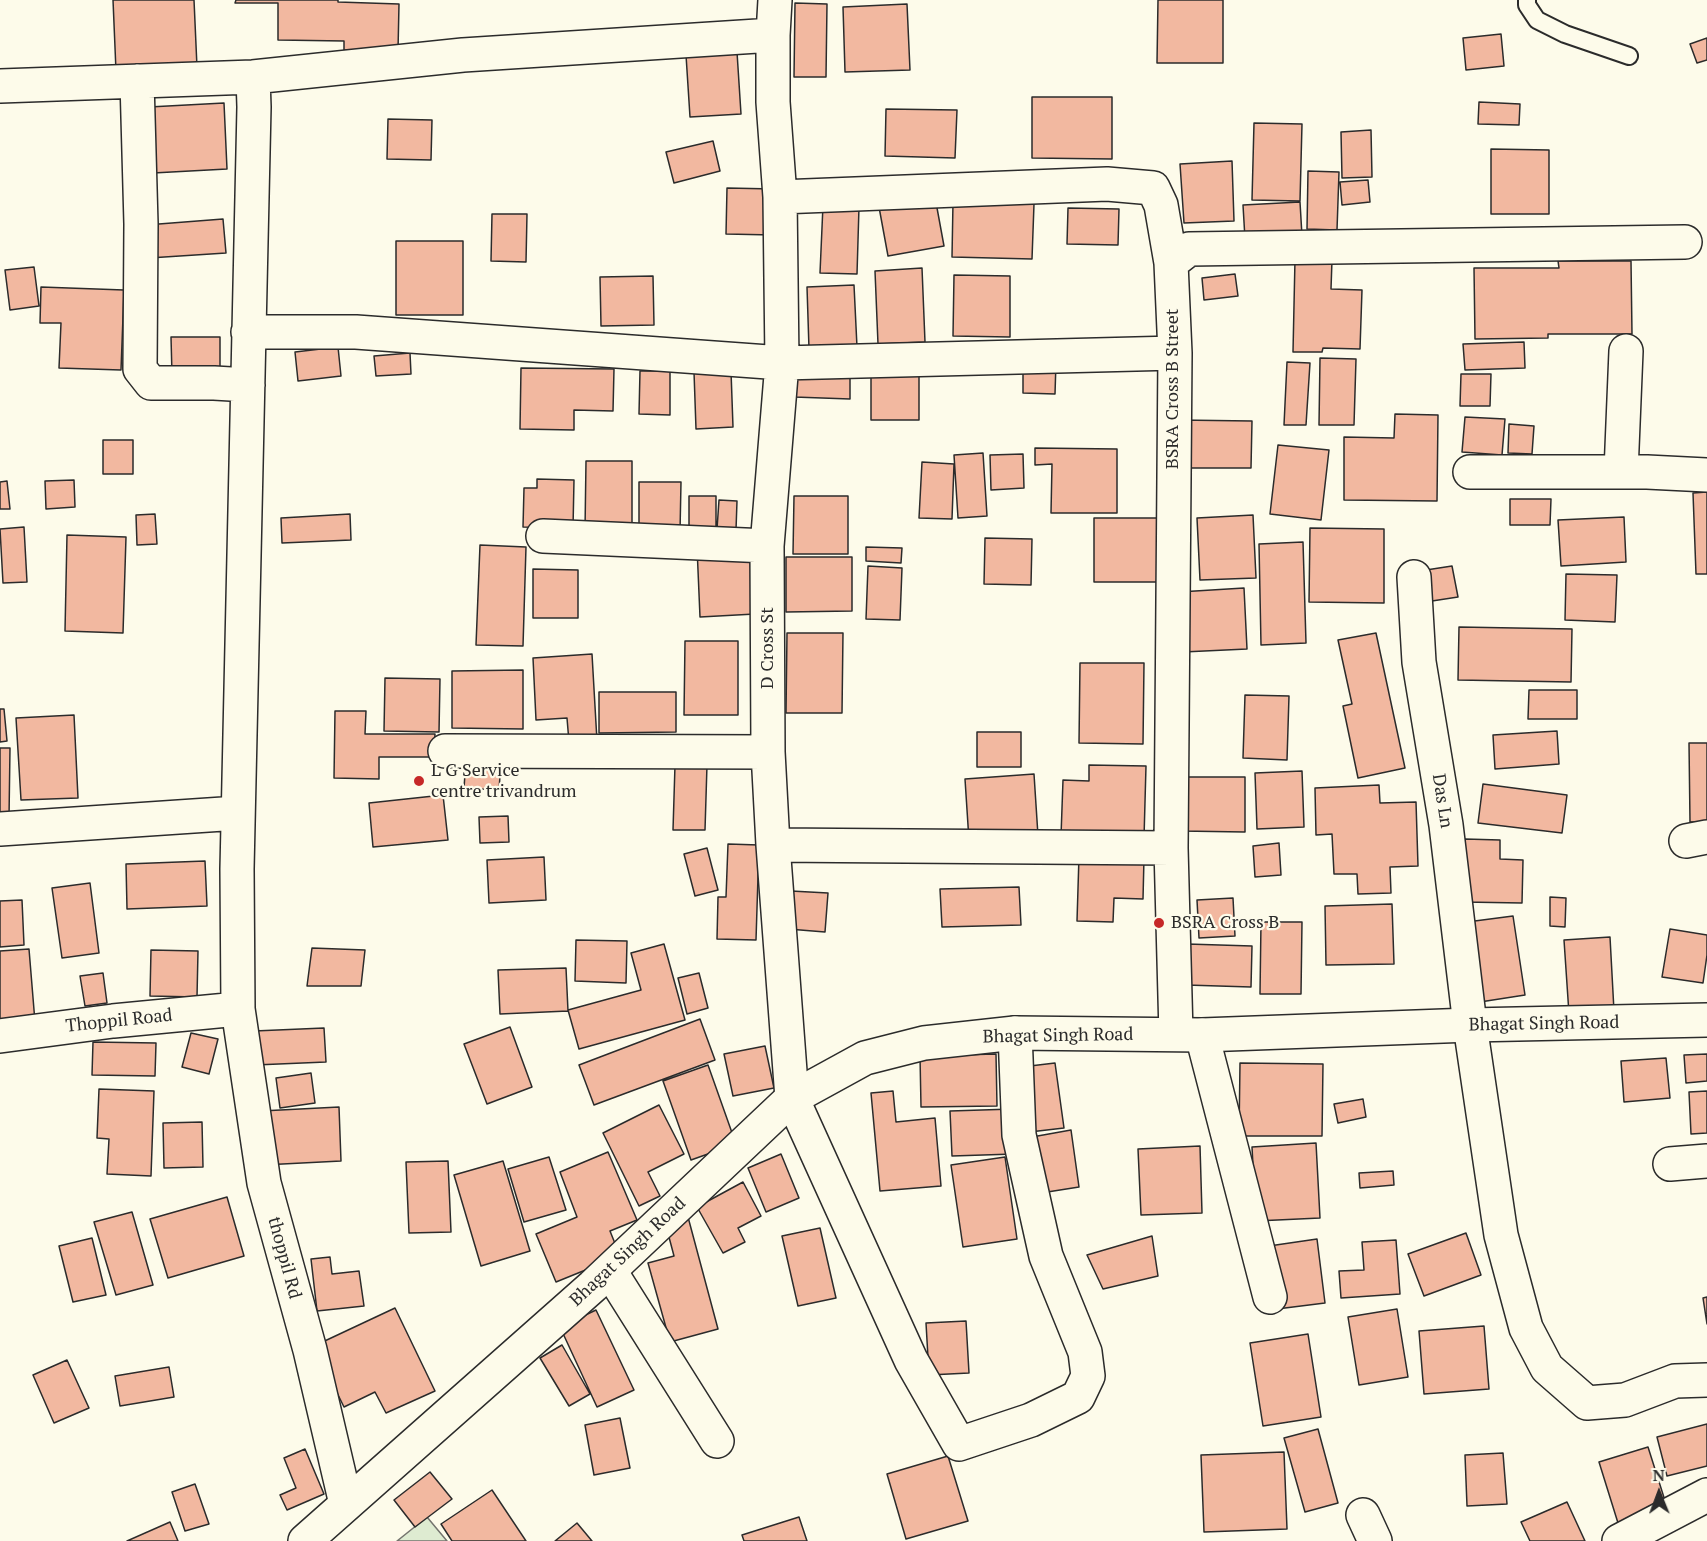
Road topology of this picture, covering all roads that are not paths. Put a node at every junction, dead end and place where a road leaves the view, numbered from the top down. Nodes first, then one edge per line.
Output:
1 (776, 0) edge
2 (1527, 0) edge
3 (773, 35) junction
4 (1629, 56) dead end
5 (253, 76) junction
6 (137, 81) junction
7 (0, 86) edge
8 (780, 197) junction
9 (1685, 242) dead end
10 (1171, 263) junction
11 (248, 332) junction
12 (1626, 351) dead end
13 (1175, 353) junction
14 (782, 363) junction
15 (248, 385) junction
16 (1470, 472) dead end
17 (1634, 472) junction
18 (1707, 475) edge
19 (543, 536) dead end
20 (767, 546) junction
21 (1414, 577) dead end
22 (444, 751) dead end
23 (768, 752) junction
24 (238, 813) junction
25 (0, 829) edge
26 (773, 845) junction
27 (1171, 848) junction
28 (238, 1009) junction
29 (1707, 1020) edge
30 (1470, 1025) junction
31 (1015, 1033) junction
32 (1189, 1034) junction
33 (0, 1036) edge
34 (792, 1098) junction
35 (1707, 1161) edge
36 (1670, 1164) dead end
37 (610, 1271) junction
38 (1270, 1297) dead end
39 (1707, 1380) edge
40 (717, 1441) dead end
41 (1707, 1495) edge
42 (346, 1504) junction
43 (305, 1541) edge
44 (1619, 1541) edge

1 - 3 street, D Cross St
2 - 4 lane
3 - 5 street
3 - 8 street, D Cross St
5 - 6 street
5 - 11 street, thoppil Rd
6 - 7 street
6 - 15 street
8 - 10 street, BSRA Cross B Street
8 - 14 street, D Cross St
9 - 10 street
10 - 13 street, BSRA Cross B Street
11 - 14 street
11 - 15 street, thoppil Rd
12 - 17 street
13 - 14 street
13 - 27 street, BSRA Cross B Street
14 - 20 street, D Cross St
15 - 24 street, thoppil Rd
16 - 17 street
17 - 18 street
19 - 20 street
20 - 23 street, D Cross St
21 - 30 street, Das Ln
22 - 23 street
23 - 26 street, D Cross St
24 - 25 street
24 - 28 street, thoppil Rd
26 - 27 street
26 - 34 street, D Cross St
27 - 32 street, BSRA Cross B Street
28 - 33 street, Thoppil Road
28 - 42 street, thoppil Rd
29 - 30 street, Bhagat Singh Road
30 - 32 street, Bhagat Singh Road
30 - 39 street, Das Ln
31 - 32 street, Bhagat Singh Road
31 - 34 street, Bhagat Singh Road
31 - 34 street
32 - 38 street, BSRA Cross B Street
34 - 37 street, Bhagat Singh Road
35 - 36 street
37 - 40 street
37 - 42 street, Bhagat Singh Road
41 - 44 street
42 - 43 street, Bhagat Singh Road

